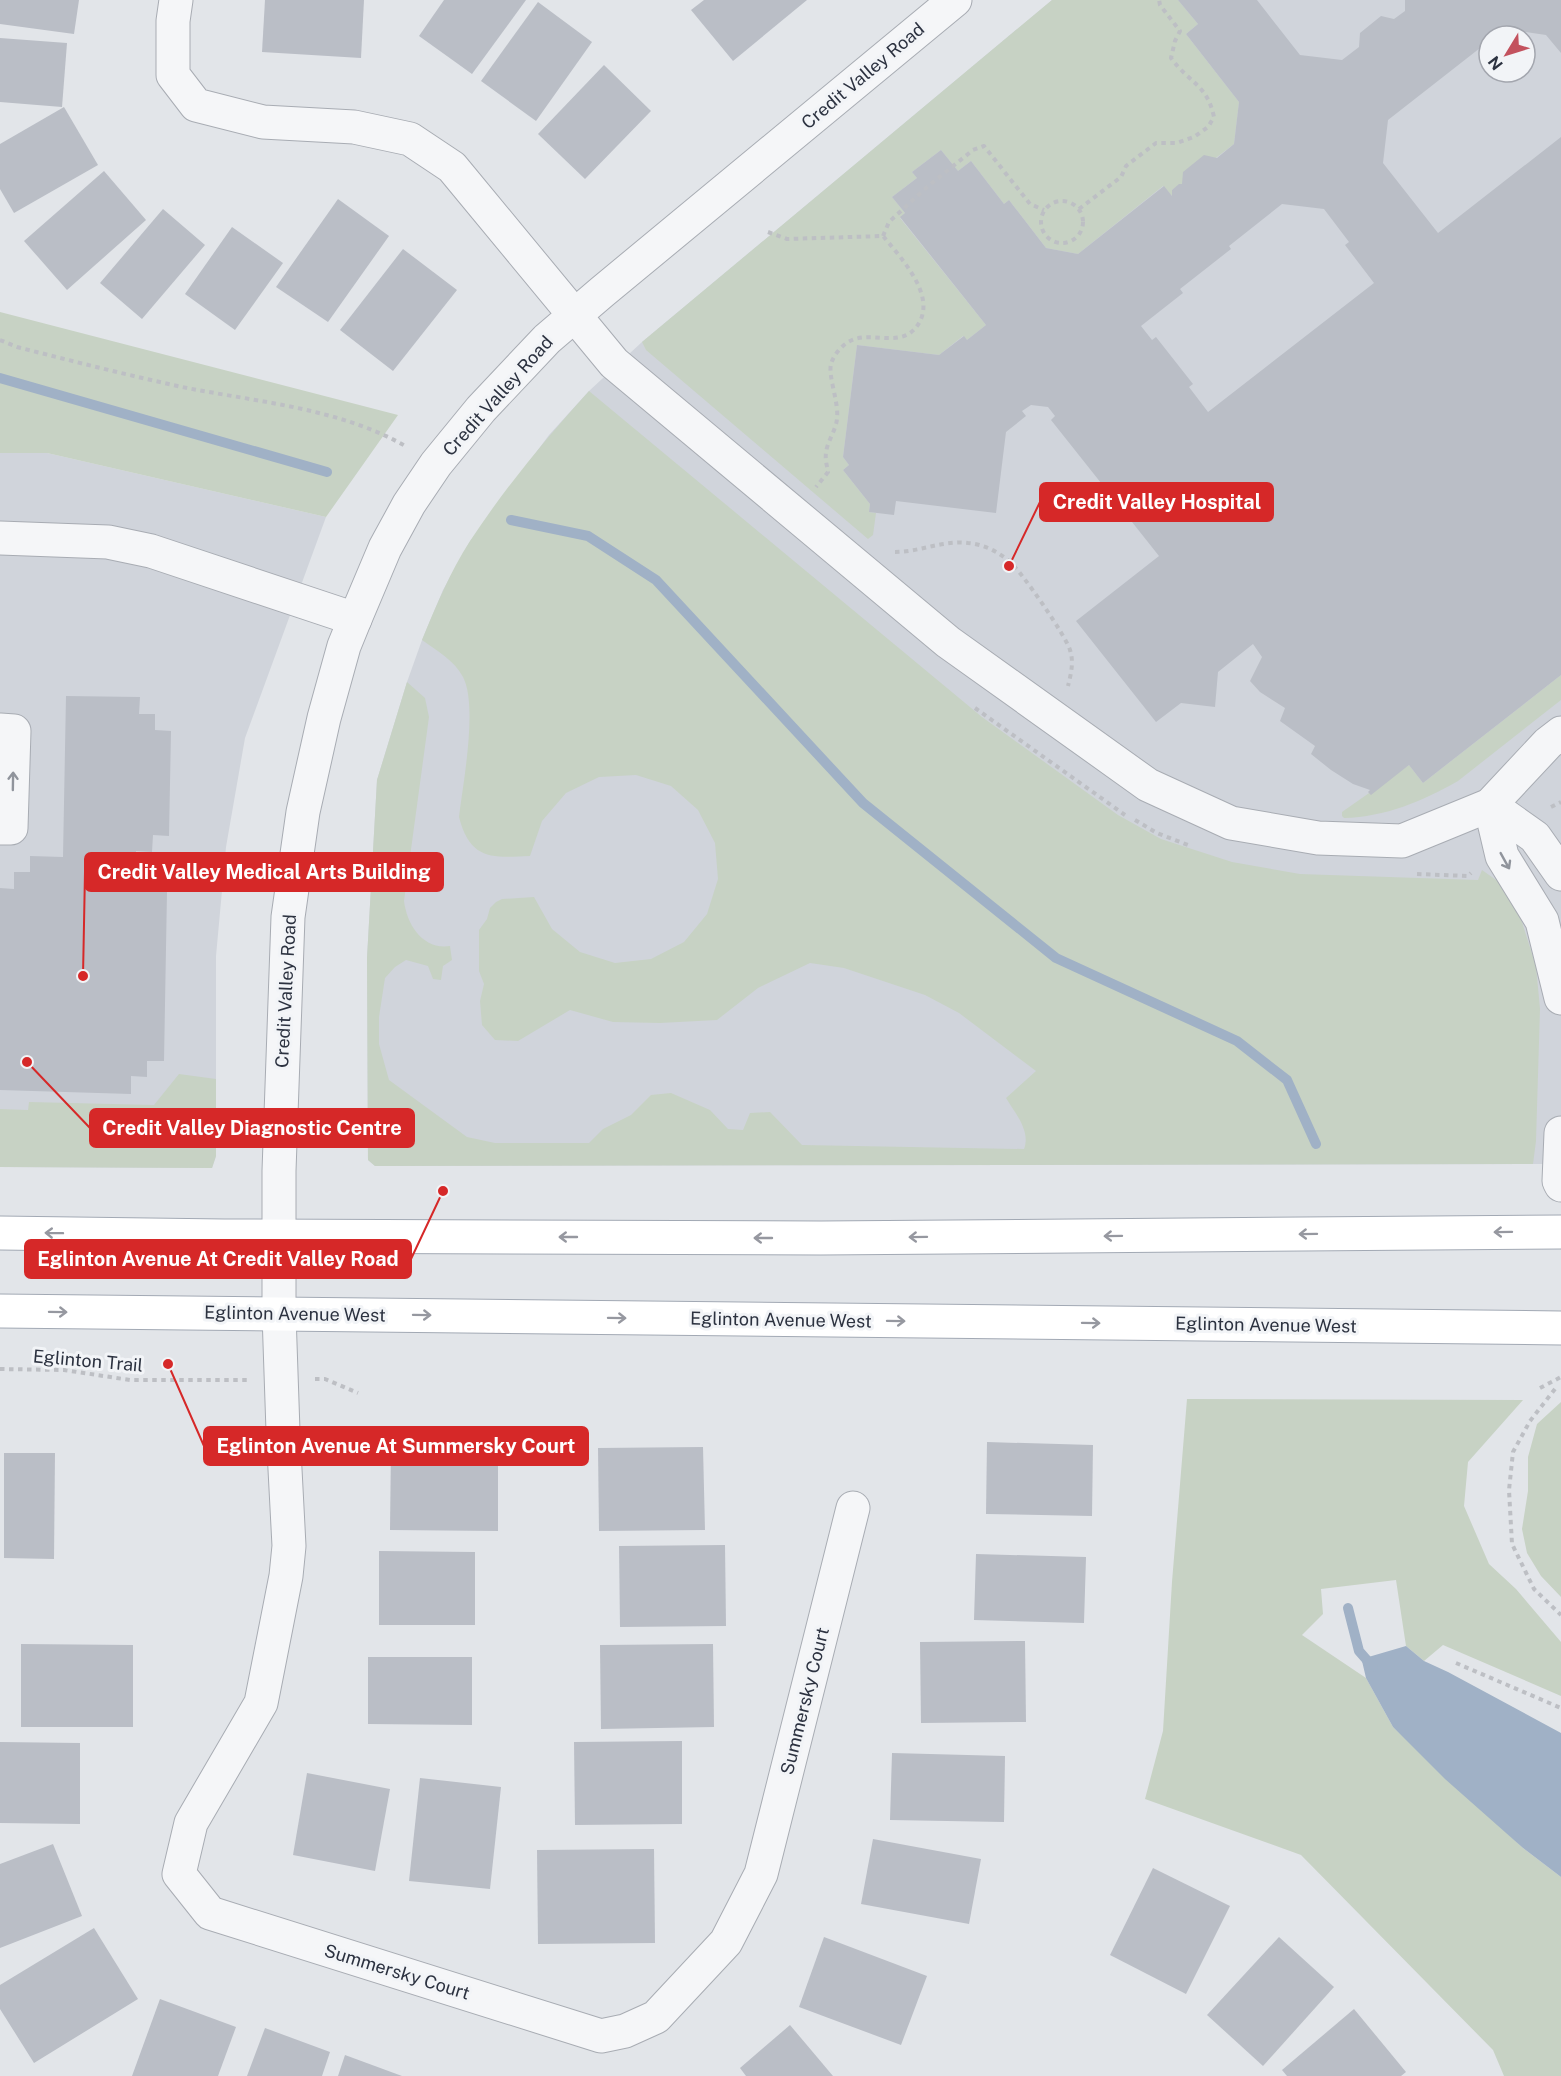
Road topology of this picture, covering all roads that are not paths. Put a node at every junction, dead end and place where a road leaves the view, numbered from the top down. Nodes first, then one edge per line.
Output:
1 (176, 0) edge
2 (939, 5) edge
3 (575, 316) junction
4 (0, 538) edge
5 (355, 619) junction
6 (0, 730) edge
7 (1561, 733) edge
8 (1490, 805) junction
9 (0, 828) edge
10 (1561, 874) edge
11 (1561, 998) edge
12 (1561, 1133) edge
13 (1561, 1185) edge
14 (1561, 1232) edge
15 (0, 1233) edge
16 (280, 1236) junction
17 (0, 1311) edge
18 (279, 1314) junction
19 (1561, 1328) edge
20 (854, 1508) dead end

1 - 3 street
2 - 3 street, Credit Valley Road
3 - 5 street, Credit Valley Road
3 - 8 street
4 - 5 street
5 - 16 street, Credit Valley Road
9 -> 6 street
7 - 8 street
8 - 10 street
8 -> 11 street
12 - 13 street
14 -> 16 main road
16 -> 15 main road
16 - 18 street, Credit Valley Road
17 -> 18 main road, Eglinton Avenue West
18 -> 19 main road, Eglinton Avenue West
18 - 20 street, Summersky Court

